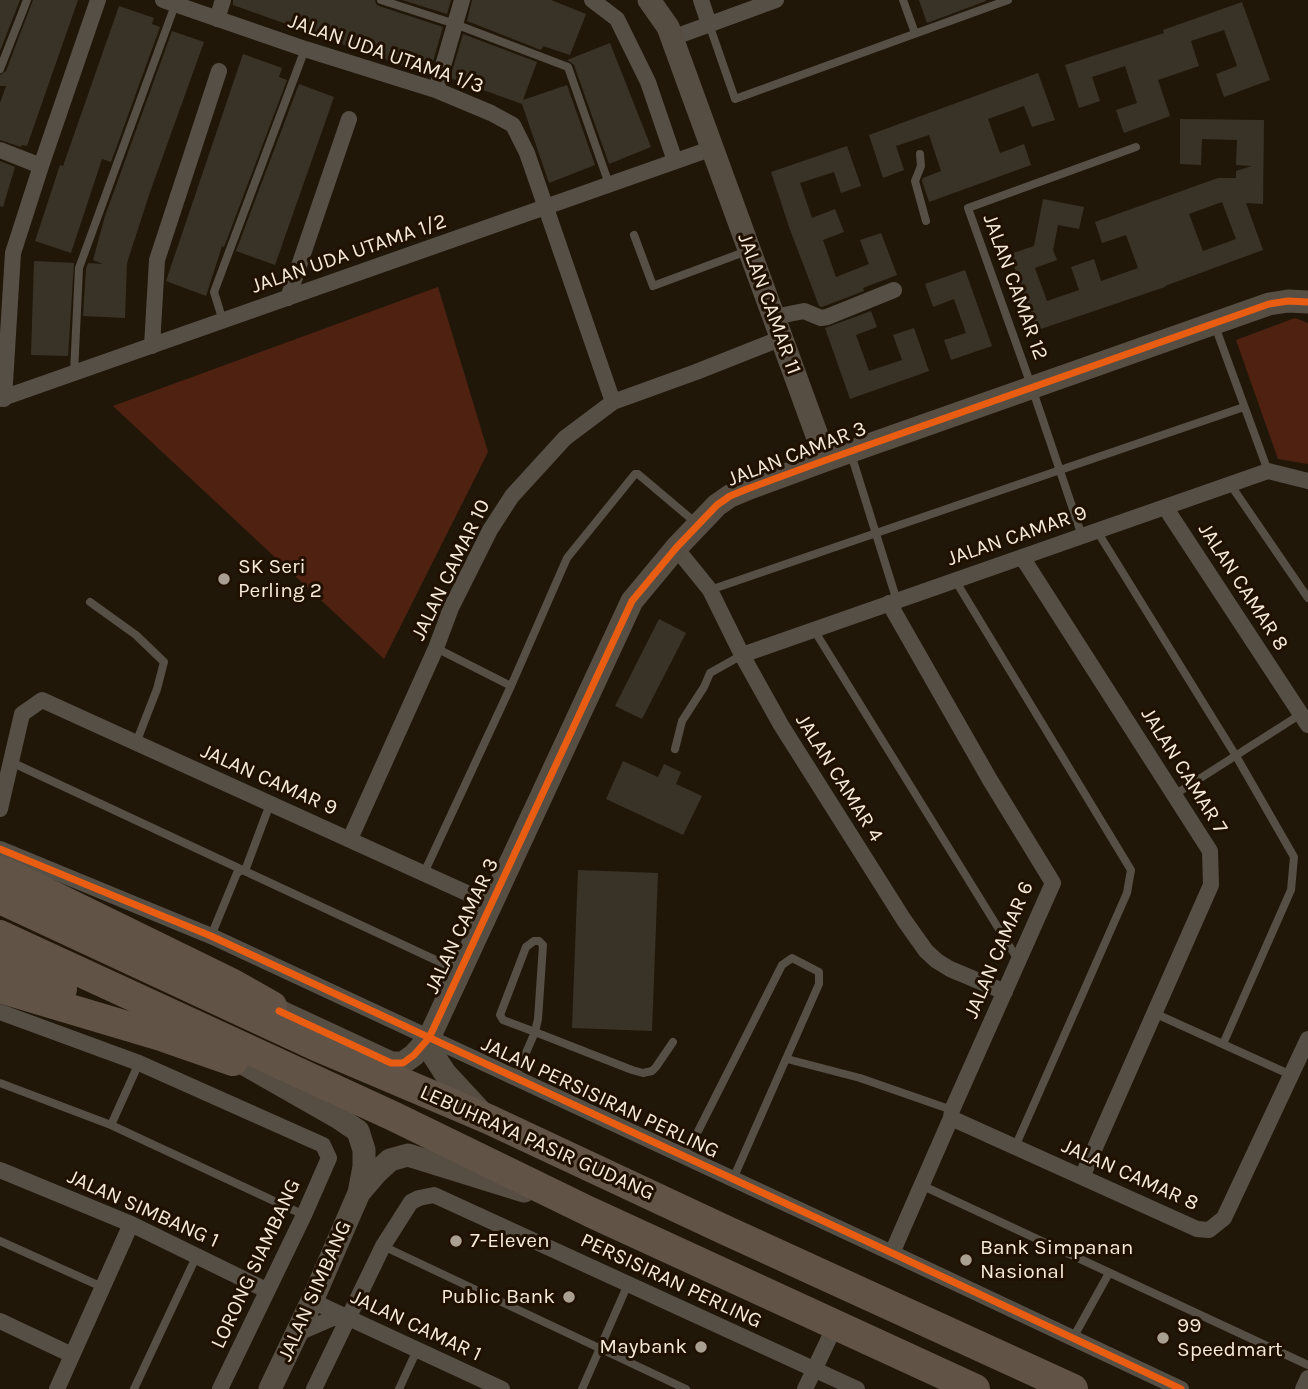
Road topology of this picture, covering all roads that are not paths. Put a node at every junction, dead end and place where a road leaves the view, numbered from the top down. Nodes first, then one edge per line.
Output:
1 (27, 0) edge
2 (97, 0) edge
3 (223, 0) edge
4 (381, 0) edge
5 (463, 0) edge
6 (592, 0) edge
7 (649, 0) edge
8 (701, 0) edge
9 (775, 0) edge
10 (903, 0) edge
11 (1007, 0) edge
12 (169, 2) edge
13 (217, 19) junction
14 (455, 24) junction
15 (709, 24) junction
16 (915, 33) junction
17 (672, 38) junction
18 (305, 49) junction
19 (0, 69) edge
20 (219, 71) dead end
21 (436, 90) junction
22 (349, 119) dead end
23 (1136, 147) dead end
24 (713, 148) junction
25 (0, 150) edge
26 (920, 154) dead end
27 (675, 161) junction
28 (40, 166) junction
29 (609, 184) junction
30 (545, 207) junction
31 (926, 221) dead end
32 (634, 235) dead end
33 (750, 250) junction
34 (894, 290) dead end
35 (288, 298) junction
36 (1308, 302) edge
37 (774, 317) junction
38 (223, 321) junction
39 (1214, 324) junction
40 (782, 338) junction
41 (152, 346) junction
42 (74, 374) junction
43 (1032, 388) junction
44 (2, 399) edge
45 (613, 402) junction
46 (1244, 407) junction
47 (850, 452) junction
48 (826, 460) junction
49 (1060, 470) junction
50 (1268, 471) junction
51 (1308, 481) edge
52 (1230, 484) junction
53 (1165, 507) junction
54 (698, 524) junction
55 (876, 533) junction
56 (1089, 533) junction
57 (676, 548) junction
58 (1023, 557) junction
59 (955, 580) junction
60 (710, 590) junction
61 (1308, 598) edge
62 (90, 602) dead end
63 (893, 602) junction
64 (814, 630) junction
65 (436, 649) junction
66 (742, 655) junction
67 (511, 686) junction
68 (1304, 713) edge
69 (136, 743) junction
70 (676, 749) dead end
71 (1236, 755) junction
72 (10, 762) junction
73 (1174, 795) junction
74 (270, 803) junction
75 (0, 809) edge
76 (350, 839) junction
77 (0, 849) edge
78 (0, 870) edge
79 (241, 870) junction
80 (424, 873) junction
81 (0, 899) edge
82 (491, 904) junction
83 (0, 935) edge
84 (211, 936) junction
85 (1018, 960) junction
86 (0, 964) edge
87 (460, 972) junction
88 (0, 988) edge
89 (1005, 992) junction
90 (279, 1011) junction
91 (0, 1012) edge
92 (1154, 1013) junction
93 (535, 1031) junction
94 (164, 1037) junction
95 (429, 1038) junction
96 (1308, 1039) edge
97 (673, 1042) dead end
98 (1223, 1044) junction
99 (316, 1046) junction
100 (787, 1059) junction
101 (139, 1063) junction
102 (246, 1065) junction
103 (1291, 1076) junction
104 (515, 1077) junction
105 (0, 1083) edge
106 (951, 1114) junction
107 (396, 1117) junction
108 (488, 1119) junction
109 (111, 1125) junction
110 (1015, 1147) junction
111 (685, 1157) junction
112 (0, 1170) edge
113 (1082, 1177) junction
114 (733, 1179) junction
115 (921, 1185) junction
116 (359, 1193) junction
117 (590, 1212) junction
118 (304, 1215) junction
119 (131, 1224) junction
120 (0, 1241) edge
121 (383, 1246) junction
122 (892, 1253) junction
123 (197, 1255) junction
124 (1109, 1272) junction
125 (323, 1275) junction
126 (628, 1284) junction
127 (102, 1287) junction
128 (267, 1290) junction
129 (312, 1301) junction
130 (348, 1317) junction
131 (0, 1321) edge
132 (835, 1326) junction
133 (296, 1334) junction
134 (1073, 1338) junction
135 (600, 1349) junction
136 (417, 1350) junction
137 (72, 1355) junction
138 (1308, 1365) edge
139 (814, 1370) junction
140 (1308, 1378) edge
141 (57, 1389) edge
142 (134, 1389) edge
143 (220, 1389) edge
144 (270, 1389) edge
145 (314, 1389) edge
146 (399, 1389) edge
147 (502, 1389) edge
148 (582, 1389) edge
149 (686, 1389) edge
150 (805, 1389) edge
151 (856, 1389) edge
152 (975, 1389) edge
153 (1073, 1389) edge
154 (1181, 1389) edge
155 (1303, 1389) edge

1 - 19 lane
2 - 28 street
3 - 13 street
4 - 14 lane
5 - 14 street
6 - 27 street
7 - 17 street, JALAN CAMAR 11
8 - 15 street
9 - 15 street
10 - 16 lane
11 - 16 lane
12 - 13 street, JALAN UDA UTAMA 1/3
12 - 42 lane
13 - 18 street, JALAN UDA UTAMA 1/3
14 - 21 street
14 - 29 lane
15 - 16 lane
15 - 17 street
17 - 24 street, JALAN CAMAR 11
18 - 21 street, JALAN UDA UTAMA 1/3
18 - 38 lane
20 - 41 street
21 - 30 street, JALAN UDA UTAMA 1/3
22 - 35 street
23 - 43 lane, JALAN CAMAR 12
24 - 27 street, JALAN UDA UTAMA 1/2
24 - 33 street, JALAN CAMAR 11
25 - 28 street
26 - 31 lane
27 - 29 street, JALAN UDA UTAMA 1/2
28 - 44 street
29 - 30 street, JALAN UDA UTAMA 1/2
30 - 35 street, JALAN UDA UTAMA 1/2
30 - 45 street, JALAN UDA UTAMA 1/3
32 - 33 lane
33 - 37 street, JALAN CAMAR 11
34 - 37 street
35 - 38 street, JALAN UDA UTAMA 1/2
36 - 39 street, JALAN CAMAR 3
37 - 40 street, JALAN CAMAR 11
38 - 41 street, JALAN UDA UTAMA 1/2
39 - 43 street, JALAN CAMAR 3
39 - 46 lane
40 - 45 street, JALAN CAMAR 10
40 - 48 street, JALAN CAMAR 11
41 - 42 street, JALAN UDA UTAMA 1/2
42 - 44 street, JALAN UDA UTAMA 1/2
43 - 47 street, JALAN CAMAR 3
43 - 49 lane
45 - 65 street, JALAN CAMAR 10
46 - 49 lane
46 - 50 lane
47 - 48 street, JALAN CAMAR 3
47 - 55 lane
48 - 54 street, JALAN CAMAR 3
49 - 55 lane
49 - 56 lane
50 - 51 street
50 - 52 street, JALAN CAMAR 9
52 - 53 street, JALAN CAMAR 9
52 - 61 lane
53 - 56 street, JALAN CAMAR 9
53 - 68 street, JALAN CAMAR 8
54 - 57 street, JALAN CAMAR 3
54 - 67 lane
55 - 60 lane
55 - 63 lane
56 - 58 street, JALAN CAMAR 9
56 - 71 lane
57 - 60 street, JALAN CAMAR 4
57 - 82 street, JALAN CAMAR 3
58 - 59 street, JALAN CAMAR 9
58 - 73 street, JALAN CAMAR 7
59 - 63 street, JALAN CAMAR 9
59 - 110 lane
60 - 66 street, JALAN CAMAR 4
62 - 69 lane
63 - 64 street, JALAN CAMAR 9
63 - 85 street, JALAN CAMAR 6
64 - 66 street, JALAN CAMAR 9
64 - 85 lane
65 - 67 lane
65 - 76 street, JALAN CAMAR 10
66 - 70 lane
66 - 89 street, JALAN CAMAR 4
67 - 80 lane
68 - 71 lane
69 - 72 street, JALAN CAMAR 9
69 - 74 street, JALAN CAMAR 9
71 - 73 lane
71 - 98 lane
72 - 75 street
72 - 79 lane
73 - 92 street, JALAN CAMAR 7
74 - 76 street, JALAN CAMAR 9
74 - 79 lane
76 - 80 street, JALAN CAMAR 9
77 - 84 street, JALAN PERSISIRAN PERLING
78 - 90 highway
79 - 84 lane
79 - 87 lane
80 - 82 street, JALAN CAMAR 9
81 - 99 highway, LEBUHRAYA PASIR GUDANG
82 - 87 street, JALAN CAMAR 3
83 - 107 highway, LEBUHRAYA PASIR GUDANG
84 - 95 street, JALAN PERSISIRAN PERLING
85 - 89 street, JALAN CAMAR 6
86 - 94 highway
87 - 95 street, JALAN CAMAR 3
88 - 94 highway
89 - 106 street, JALAN CAMAR 6
90 - 95 street
90 - 99 highway
91 - 101 street
92 - 98 lane
92 - 113 street, JALAN CAMAR 7
93 - 93 lane
93 - 97 lane
93 - 104 lane
94 - 102 highway
95 - 104 street, JALAN PERSISIRAN PERLING
95 - 108 street
96 - 103 street, JALAN CAMAR 8
98 - 103 lane
99 - 108 highway, LEBUHRAYA PASIR GUDANG
100 - 106 lane
100 - 111 lane
100 - 114 lane
101 - 109 lane
101 - 118 street, LORONG SIAMBANG
102 - 107 highway
102 - 116 street
103 - 113 street, JALAN CAMAR 8
104 - 111 street, JALAN PERSISIRAN PERLING
105 - 109 lane
106 - 110 street, JALAN CAMAR 8
106 - 115 street, JALAN CAMAR 6
107 - 117 highway, LEBUHRAYA PASIR GUDANG
108 - 153 highway, LEBUHRAYA PASIR GUDANG
109 - 118 lane
110 - 113 street, JALAN CAMAR 8
111 - 114 street, JALAN PERSISIRAN PERLING
112 - 119 street, JALAN SIMBANG 1
114 - 122 street, JALAN PERSISIRAN PERLING
115 - 122 street, JALAN CAMAR 6
115 - 124 lane
116 - 117 street
116 - 125 street, JALAN SIMBANG
117 - 132 highway, LEBUHRAYA PASIR GUDANG
118 - 128 street, LORONG SIAMBANG
119 - 123 street, JALAN SIMBANG 1
119 - 127 street
120 - 127 lane
121 - 126 street, PERSISIRAN PERLING
121 - 130 street
121 - 135 lane
122 - 134 street, JALAN PERSISIRAN PERLING
123 - 128 street, JALAN SIMBANG 1
123 - 142 lane
124 - 134 lane
124 - 138 lane
125 - 129 street, JALAN SIMBANG
125 - 130 street
126 - 135 lane
126 - 139 street, PERSISIRAN PERLING
127 - 137 street
128 - 143 street, LORONG SIAMBANG
129 - 130 street, JALAN CAMAR 1
129 - 133 street, JALAN SIMBANG
130 - 133 street
130 - 136 street, JALAN CAMAR 1
130 - 145 street
131 - 137 street
132 - 139 street
132 - 152 highway, LEBUHRAYA PASIR GUDANG
133 - 144 street, JALAN SIMBANG
134 - 154 street, JALAN PERSISIRAN PERLING
135 - 148 lane
135 - 149 lane
136 - 146 lane
136 - 147 street, JALAN CAMAR 1
137 - 141 street
139 - 150 street
139 - 151 street, PERSISIRAN PERLING
140 - 155 street

